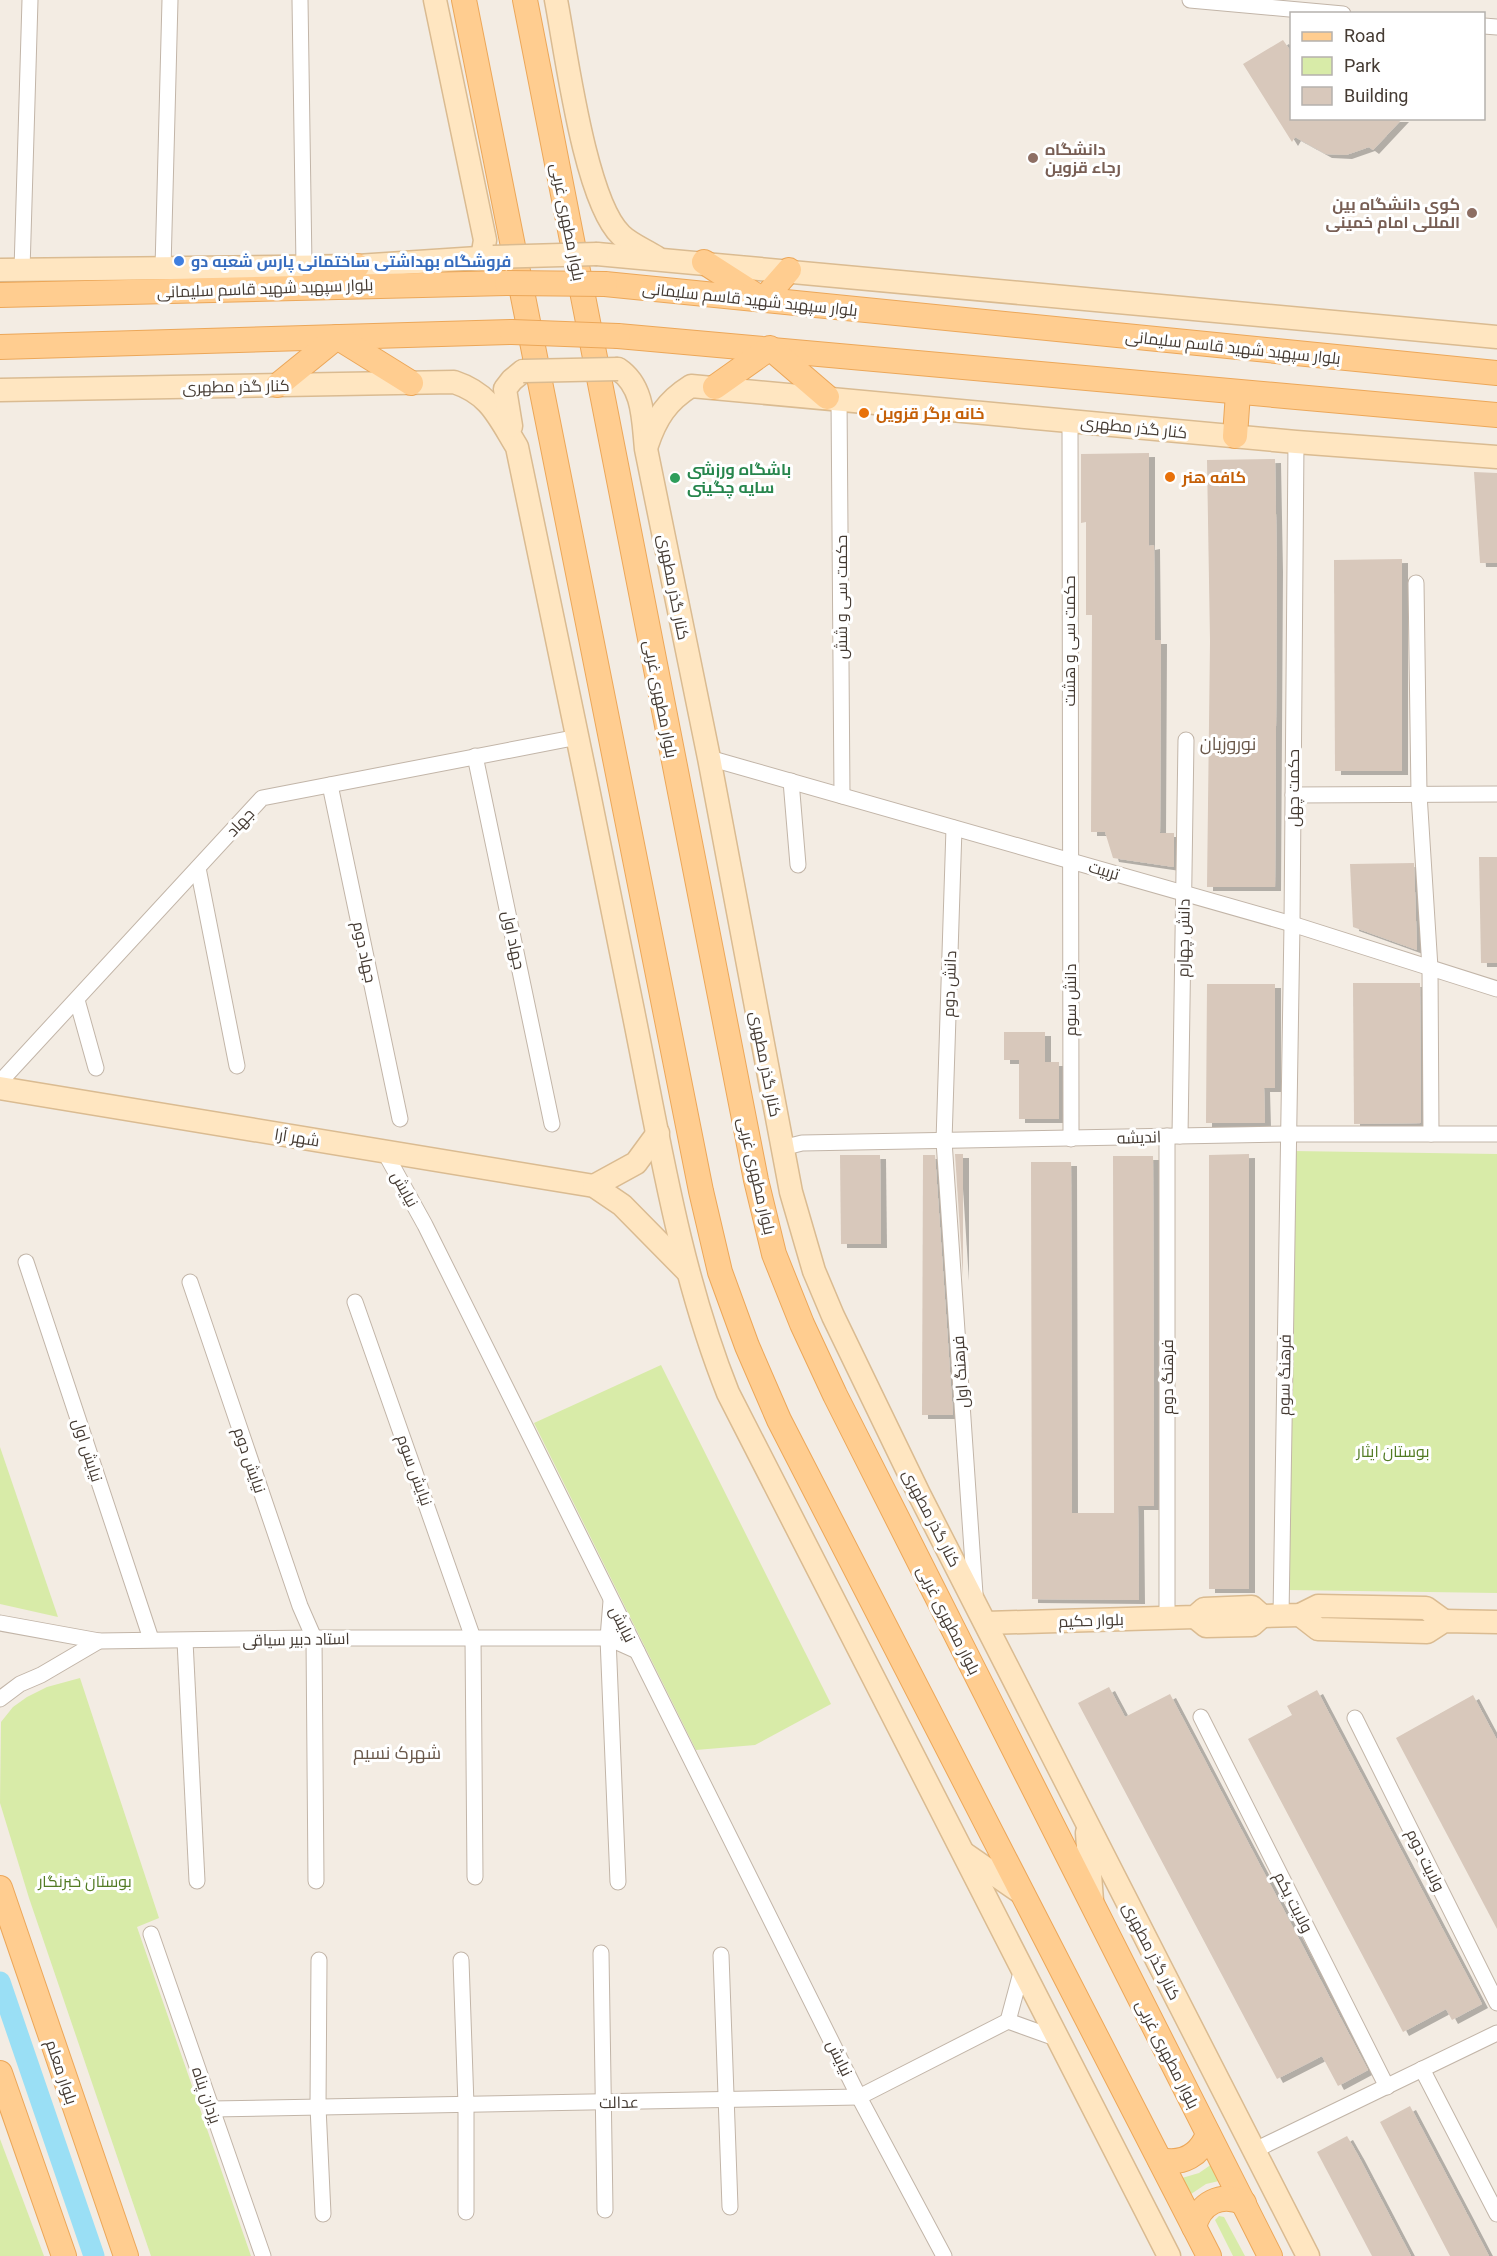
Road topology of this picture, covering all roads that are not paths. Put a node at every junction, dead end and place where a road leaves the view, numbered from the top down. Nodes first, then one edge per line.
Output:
1 (30, 0) edge
2 (170, 0) edge
3 (300, 0) edge
4 (435, 0) edge
5 (464, 0) edge
6 (525, 0) edge
7 (556, 0) edge
8 (1190, 0) edge
9 (1215, 1) edge
10 (1323, 12) edge
11 (487, 257) junction
12 (660, 259) junction
13 (704, 262) junction
14 (304, 266) junction
15 (357, 266) junction
16 (163, 268) junction
17 (11, 270) edge
18 (789, 270) junction
19 (282, 288) junction
20 (0, 296) edge
21 (764, 300) junction
22 (337, 337) junction
23 (1497, 337) edge
24 (0, 346) edge
25 (770, 348) junction
26 (1497, 373) edge
27 (411, 383) junction
28 (278, 385) junction
29 (715, 387) junction
30 (0, 390) edge
31 (1238, 393) junction
32 (833, 398) junction
33 (1497, 415) edge
34 (1070, 420) junction
35 (1235, 436) junction
36 (1296, 442) junction
37 (517, 447) junction
38 (646, 449) junction
39 (1497, 457) edge
40 (1416, 583) dead end
41 (578, 736) junction
42 (1186, 740) dead end
43 (475, 756) junction
44 (709, 758) junction
45 (791, 782) junction
46 (330, 785) junction
47 (1419, 794) junction
48 (1497, 794) edge
49 (1293, 795) junction
50 (842, 796) junction
51 (954, 828) junction
52 (1069, 861) junction
53 (798, 865) dead end
54 (198, 868) junction
55 (1184, 893) junction
56 (1292, 924) junction
57 (1430, 968) junction
58 (1497, 989) edge
59 (77, 1000) junction
60 (237, 1066) dead end
61 (96, 1068) dead end
62 (0, 1082) edge
63 (0, 1088) edge
64 (400, 1119) dead end
65 (552, 1124) dead end
66 (658, 1133) junction
67 (1287, 1134) junction
68 (1431, 1134) junction
69 (1497, 1134) edge
70 (1173, 1136) junction
71 (1071, 1139) junction
72 (944, 1141) junction
73 (782, 1148) junction
74 (384, 1151) junction
75 (594, 1186) junction
76 (26, 1262) dead end
77 (688, 1272) junction
78 (190, 1282) dead end
79 (355, 1302) dead end
80 (870, 1465) junction
81 (920, 1494) junction
82 (611, 1601) junction
83 (975, 1603) junction
84 (1281, 1615) junction
85 (1167, 1617) junction
86 (1497, 1622) edge
87 (0, 1623) edge
88 (986, 1623) junction
89 (314, 1638) junction
90 (473, 1638) junction
91 (608, 1638) junction
92 (151, 1639) junction
93 (99, 1641) junction
94 (185, 1641) junction
95 (637, 1652) junction
96 (0, 1699) edge
97 (1201, 1717) dead end
98 (1355, 1718) dead end
99 (1087, 1823) junction
100 (962, 1852) junction
101 (475, 1876) dead end
102 (197, 1881) dead end
103 (316, 1881) dead end
104 (618, 1882) dead end
105 (0, 1888) edge
106 (1023, 1894) junction
107 (1092, 1903) junction
108 (151, 1934) dead end
109 (602, 1953) dead end
110 (721, 1955) dead end
111 (319, 1960) dead end
112 (461, 1960) dead end
113 (1022, 1969) junction
114 (1497, 2003) edge
115 (1008, 2020) junction
116 (1497, 2033) edge
117 (1058, 2038) junction
118 (1422, 2069) junction
119 (0, 2073) edge
120 (1387, 2087) junction
121 (859, 2097) junction
122 (726, 2100) junction
123 (602, 2103) junction
124 (466, 2104) junction
125 (318, 2107) junction
126 (212, 2109) junction
127 (1208, 2134) junction
128 (1253, 2151) junction
129 (1160, 2160) junction
130 (1244, 2204) junction
131 (730, 2207) dead end
132 (605, 2210) dead end
133 (466, 2212) dead end
134 (323, 2214) dead end
135 (1497, 2214) edge
136 (1194, 2227) junction
137 (64, 2256) edge
138 (126, 2256) edge
139 (263, 2256) edge
140 (944, 2256) edge
141 (1169, 2256) edge
142 (1209, 2256) edge
143 (1270, 2256) edge
144 (1308, 2256) edge

1 - 17 street
2 - 16 street
3 - 14 street
4 - 11 street
5 - 106 main road
6 - 80 main road, بلوار مطهری غربی
7 - 12 street
8 - 9 street
9 - 10 street
11 - 12 street, bridge
11 - 15 street
12 - 13 street
13 - 18 street
13 - 21 main road
14 - 15 street
14 - 16 street
15 - 19 main road
16 - 17 street
18 - 21 main road
18 - 23 street
19 - 20 main road, بلوار سپهبد شهید قاسم سلیمانی
19 - 21 main road, بلوار سپهبد شهید قاسم سلیمانی, bridge
21 - 26 main road, بلوار سپهبد شهید قاسم سلیمانی
22 - 24 main road
22 - 25 main road, bridge
22 - 27 main road
22 - 28 main road
25 - 29 main road
25 - 31 main road
25 - 32 main road
27 - 28 street, کنار گذر مطهری
27 - 37 street, کنار گذر مطهری
28 - 30 street, کنار گذر مطهری
29 - 32 street, کنار گذر مطهری
29 - 38 street, کنار گذر مطهری
31 - 33 main road
31 - 35 main road
32 - 34 street, کنار گذر مطهری
32 - 50 street, حکمت سی و شش
34 - 35 street, کنار گذر مطهری
34 - 52 street, حکمت سی و هشت
35 - 36 street, کنار گذر مطهری
36 - 39 street, کنار گذر مطهری
36 - 49 street, حکمت چهل
37 - 38 street, bridge
37 - 41 street, کنار گذر مطهری
38 - 44 street, کنار گذر مطهری
40 - 47 street
41 - 43 street, جهاد
41 - 66 street, کنار گذر مطهری
42 - 55 street, دانش چهارم
43 - 46 street, جهاد
43 - 65 street, جهاد اول
44 - 45 street, تربیت
44 - 73 street, کنار گذر مطهری
45 - 50 street, تربیت
45 - 53 street
46 - 54 street, جهاد
46 - 64 street, جهاد دوم
47 - 48 street
47 - 49 street
47 - 57 street
49 - 56 street, حکمت چهل
50 - 51 street, تربیت
51 - 52 street, تربیت
51 - 72 street, دانش دوم
52 - 55 street, تربیت
52 - 71 street, دانش سوم
54 - 59 street, جهاد
54 - 60 street
55 - 56 street, تربیت
55 - 70 street, دانش چهارم
56 - 57 street, تربیت
56 - 67 street, حکمت چهل
57 - 58 street, تربیت
57 - 68 street
59 - 61 street
59 - 62 street, جهاد
63 - 74 street, شهر آرا
66 - 75 street
66 - 77 street, کنار گذر مطهری
67 - 68 street, اندیشه
67 - 70 street, اندیشه
67 - 84 street, فرهنگ سوم
68 - 69 street, اندیشه
70 - 71 street, اندیشه
70 - 85 street, فرهنگ دوم
71 - 72 street, اندیشه
72 - 73 street, اندیشه
72 - 83 street, فرهنگ اول
73 - 81 street, کنار گذر مطهری
74 - 75 street, شهر آرا
74 - 82 street, نيايش
75 - 77 street
76 - 92 street, نیایش اول
77 - 100 street, کنار گذر مطهری
78 - 89 street, نیایش دوم
79 - 90 street, نیایش سوم
80 - 81 street
80 - 107 main road, بلوار مطهری غربی
81 - 83 street, کنار گذر مطهری
82 - 91 street
82 - 95 street, نيايش
83 - 88 street, کنار گذر مطهری
84 - 85 street, بلوار حکیم
84 - 86 street, بلوار حکیم
85 - 88 street, بلوار حکیم
87 - 93 street
88 - 99 street, کنار گذر مطهری
89 - 90 street, استاد دبیر سیاقی
89 - 94 street, استاد دبیر سیاقی
89 - 103 street
90 - 91 street, استاد دبیر سیاقی
90 - 101 street, نیایش سوم
91 - 95 street
91 - 104 street
92 - 93 street, استاد دبیر سیاقی
92 - 94 street, استاد دبیر سیاقی
93 - 96 street, استاد دبیر سیاقی
94 - 102 street
95 - 121 street, نيايش
97 - 120 street, ولایت یکم
98 - 114 street, ولایت دوم
99 - 107 street
99 - 128 street, کنار گذر مطهری
100 - 106 street
100 - 113 street, کنار گذر مطهری
105 - 138 main road, بلوار معلم
106 - 129 main road
107 - 127 main road, بلوار مطهری غربی
108 - 126 street, یزدان پناه
109 - 123 street
110 - 122 street
111 - 125 street
112 - 124 street
113 - 115 street
113 - 117 street, کنار گذر مطهری
115 - 117 street
115 - 121 street, عدالت
116 - 118 street
117 - 141 street, کنار گذر مطهری
118 - 120 street
118 - 135 street
119 - 137 main road
120 - 128 street
121 - 122 street, عدالت
121 - 140 street, نيايش
122 - 123 street, عدالت
122 - 131 street
123 - 124 street, عدالت
123 - 132 street
124 - 125 street, عدالت
124 - 133 street
125 - 126 street, عدالت
125 - 134 street
126 - 139 street, یزدان پناه
127 - 129 main road
127 - 130 main road, بلوار مطهری غربی
128 - 144 street, کنار گذر مطهری
129 - 136 main road
130 - 136 main road
130 - 143 main road, بلوار مطهری غربی
136 - 142 main road

